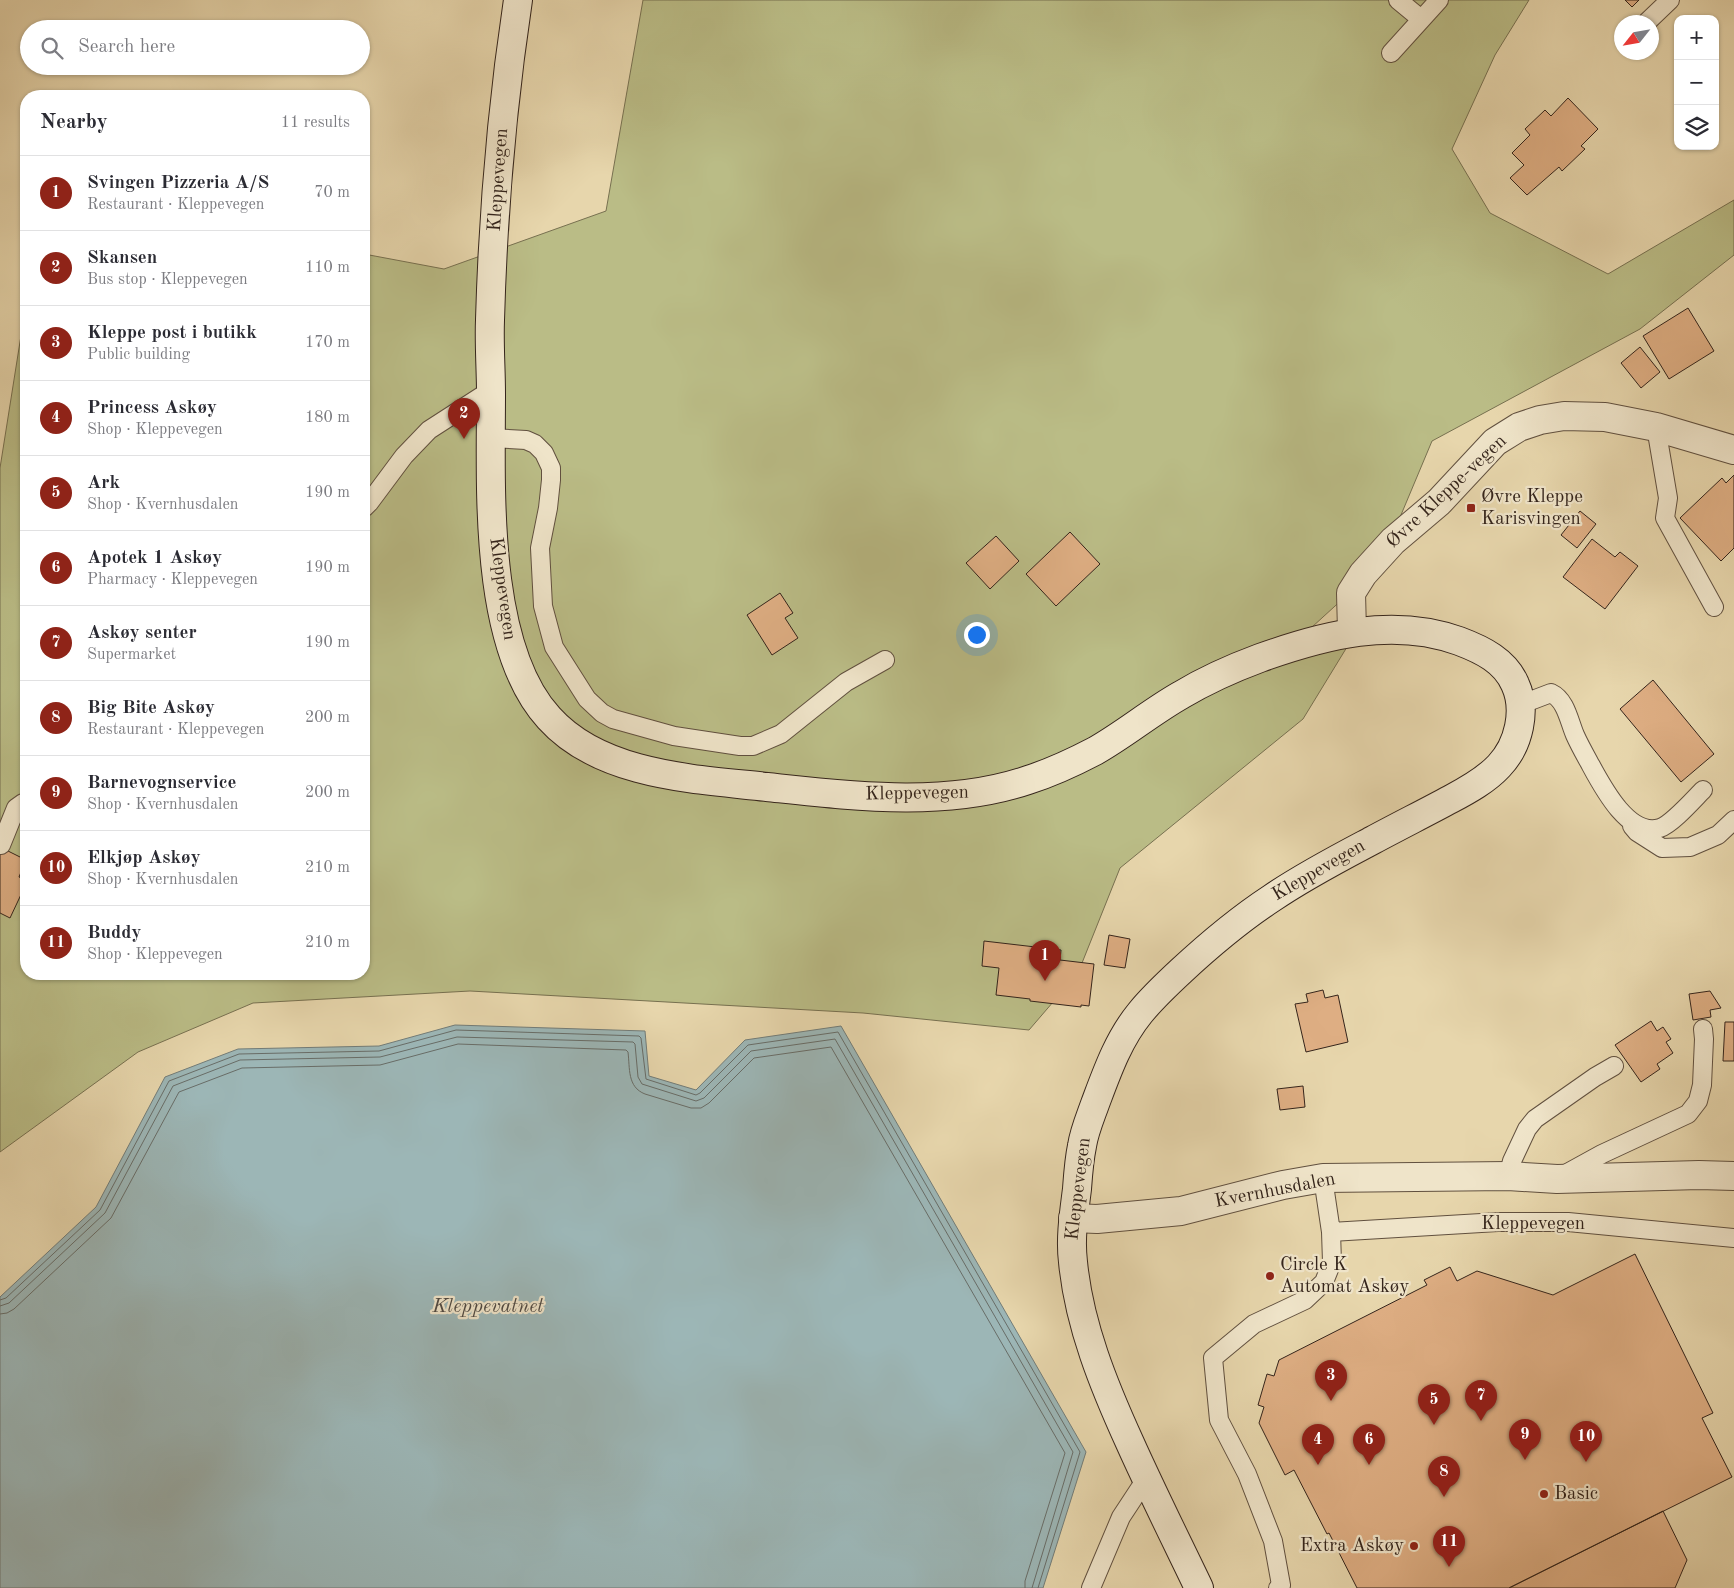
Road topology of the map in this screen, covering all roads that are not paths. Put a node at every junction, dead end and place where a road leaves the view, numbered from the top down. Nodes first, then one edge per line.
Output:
1 (518, 0) edge
2 (1398, 0) edge
3 (1439, 0) edge
4 (1670, 0) edge
5 (1654, 15) edge
6 (1421, 19) junction
7 (1392, 53) dead end
8 (491, 390) junction
9 (1656, 428) junction
10 (491, 438) junction
11 (1734, 450) edge
12 (370, 502) edge
13 (1714, 607) dead end
14 (1352, 631) junction
15 (885, 660) dead end
16 (1522, 706) junction
17 (1703, 790) dead end
18 (20, 805) edge
19 (1625, 816) junction
20 (1734, 820) edge
21 (1, 845) edge
22 (1703, 1029) dead end
23 (1614, 1066) dead end
24 (1508, 1176) junction
25 (1734, 1176) edge
26 (1323, 1178) junction
27 (1557, 1178) junction
28 (1073, 1218) junction
29 (1331, 1232) junction
30 (1734, 1238) edge
31 (1146, 1479) junction
32 (1091, 1588) edge
33 (1199, 1588) edge
34 (1278, 1588) edge

1 - 8 main road, Kleppevegen
2 - 6 lane
3 - 6 lane
4 - 5 lane
6 - 7 lane
8 - 10 main road, Kleppevegen
8 - 12 lane
9 - 11 main road, Øvre Kleppe-vegen
9 - 13 lane
9 - 14 main road, Øvre Kleppe-vegen
10 - 14 main road, Kleppevegen
10 - 15 lane, Kleppevegen
14 - 16 main road, Kleppevegen
16 - 19 lane
16 - 28 main road, Kleppevegen
17 - 19 lane
18 - 21 lane
19 - 20 lane
22 - 27 lane
23 - 24 lane
24 - 26 main road, Kvernhusdalen
24 - 27 main road, Kvernhusdalen
25 - 27 main road, Kvernhusdalen
26 - 28 main road, Kvernhusdalen
26 - 29 lane
28 - 31 main road, Kleppevegen
29 - 30 lane, Kleppevegen
29 - 34 lane
31 - 32 lane
31 - 33 main road, Kleppevegen

